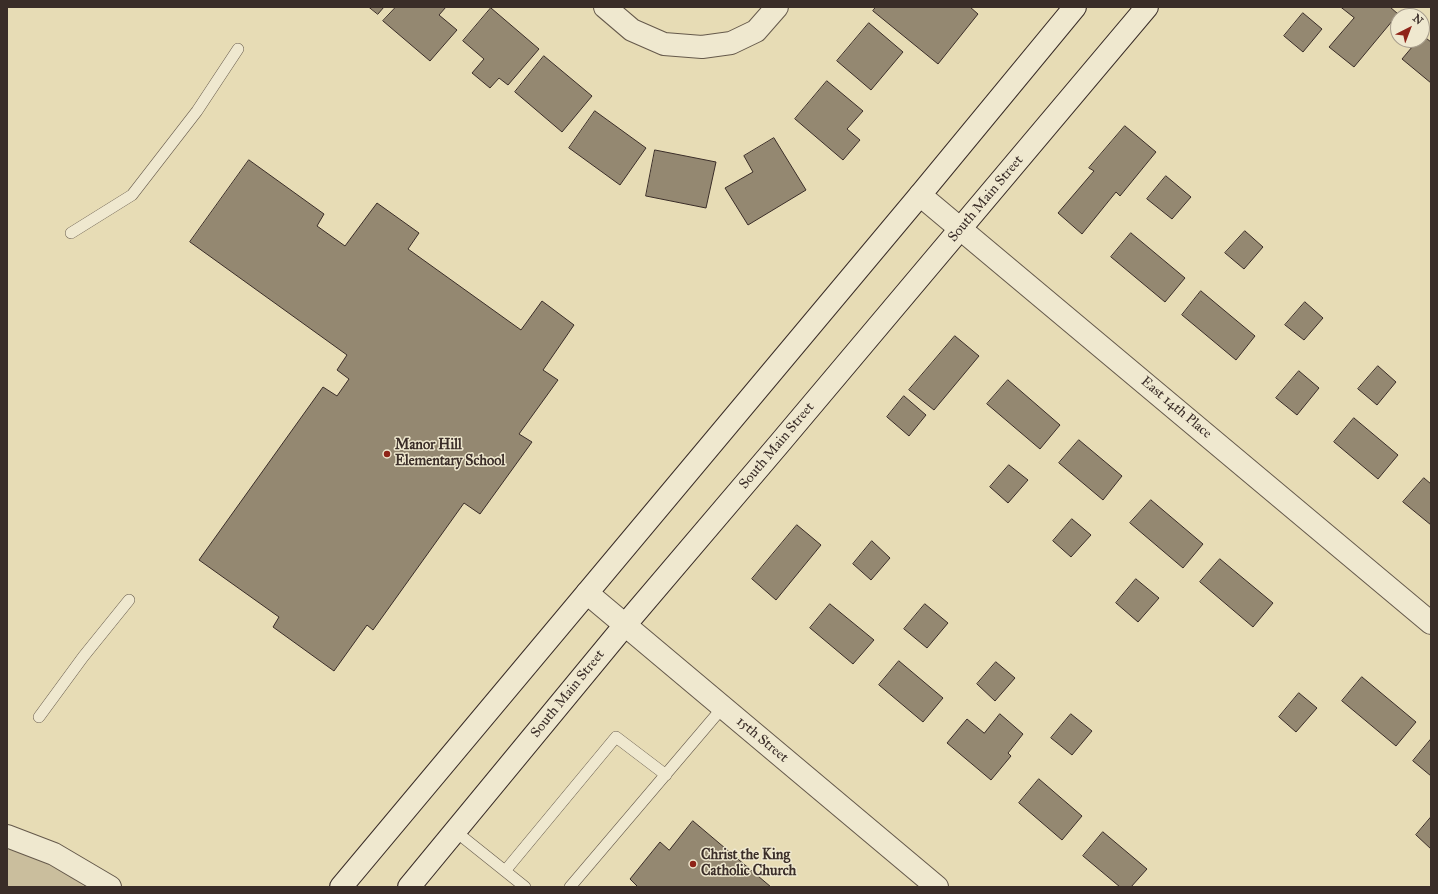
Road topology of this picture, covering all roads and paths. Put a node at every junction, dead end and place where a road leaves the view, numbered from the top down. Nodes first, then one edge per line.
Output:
1 (605, 7) edge
2 (777, 7) edge
3 (1075, 7) edge
4 (1147, 7) edge
5 (238, 49) dead end
6 (920, 195) junction
7 (961, 228) junction
8 (71, 233) dead end
9 (587, 593) junction
10 (129, 600) dead end
11 (1431, 623) edge
12 (625, 625) junction
13 (723, 707) junction
14 (39, 717) dead end
15 (666, 775) junction
16 (455, 831) junction
17 (7, 836) edge
18 (505, 871) junction
19 (512, 883) edge
20 (110, 887) edge
21 (341, 887) edge
22 (409, 887) edge
23 (525, 887) edge
24 (570, 887) edge
25 (937, 887) edge

1 - 2 street
3 - 6 street
4 - 7 street, South Main Street
5 - 8 lane
6 - 7 street, East 14th Place
6 - 9 street
7 - 11 street, East 14th Place
7 - 12 street, South Main Street
9 - 12 street, 15th Street
9 - 21 street
10 - 14 lane
12 - 13 street, 15th Street
12 - 16 street, South Main Street
13 - 15 lane
13 - 25 street, 15th Street
15 - 18 lane
15 - 24 lane
16 - 18 lane
16 - 22 street, South Main Street
17 - 20 street
18 - 19 lane
19 - 23 lane

